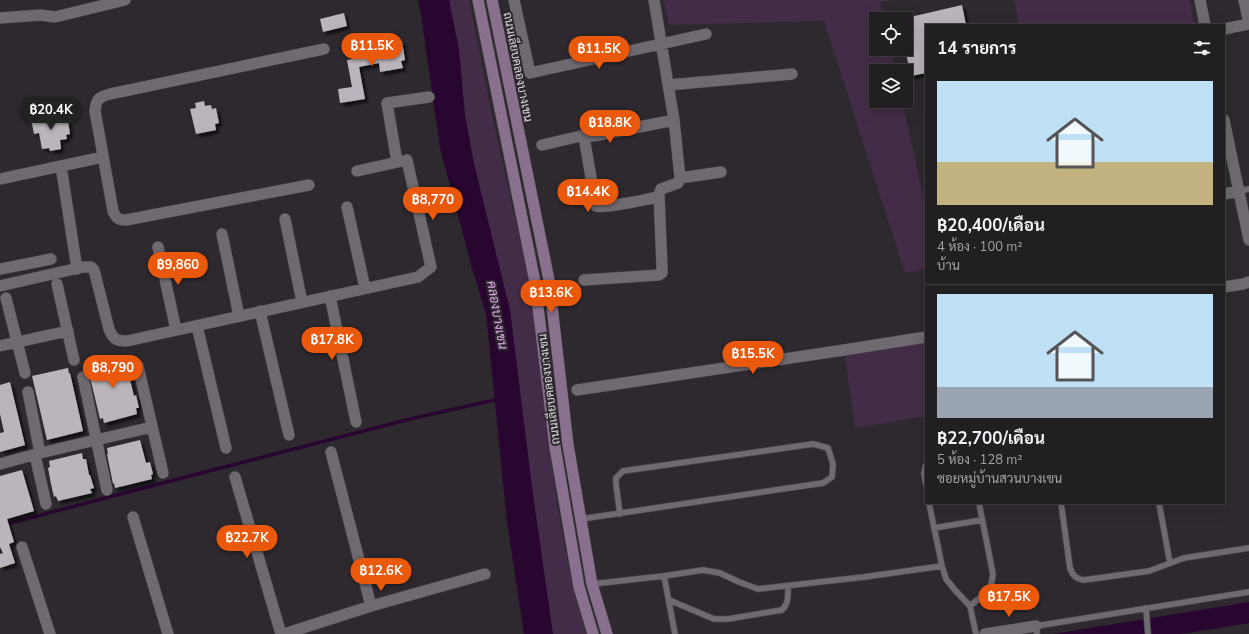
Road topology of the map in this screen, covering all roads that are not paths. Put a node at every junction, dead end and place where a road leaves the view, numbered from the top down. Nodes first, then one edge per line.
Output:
1 (126, 0) edge
2 (478, 0) edge
3 (492, 0) edge
4 (514, 0) edge
5 (654, 0) edge
6 (1200, 0) edge
7 (1244, 0) edge
8 (0, 18) edge
9 (1205, 24) edge
10 (1249, 24) edge
11 (1225, 29) edge
12 (706, 34) dead end
13 (662, 44) junction
14 (324, 49) dead end
15 (792, 74) dead end
16 (668, 85) junction
17 (429, 97) dead end
18 (674, 120) junction
19 (1225, 124) edge
20 (584, 138) junction
21 (542, 144) dead end
22 (103, 157) junction
23 (397, 162) junction
24 (61, 166) junction
25 (357, 171) dead end
26 (721, 172) dead end
27 (680, 178) junction
28 (0, 179) edge
29 (309, 185) dead end
30 (1244, 190) edge
31 (1225, 194) edge
32 (659, 197) junction
33 (347, 207) dead end
34 (285, 219) dead end
35 (222, 234) dead end
36 (1249, 240) edge
37 (158, 247) dead end
38 (51, 259) dead end
39 (0, 269) edge
40 (78, 269) junction
41 (584, 280) dead end
42 (1249, 282) edge
43 (57, 284) dead end
44 (0, 286) edge
45 (1225, 287) edge
46 (365, 288) junction
47 (330, 296) junction
48 (6, 298) dead end
49 (302, 302) junction
50 (260, 311) junction
51 (239, 316) junction
52 (197, 326) junction
53 (176, 330) junction
54 (68, 331) junction
55 (925, 337) edge
56 (17, 342) junction
57 (0, 346) edge
58 (74, 360) dead end
59 (138, 366) dead end
60 (25, 373) dead end
61 (83, 377) dead end
62 (576, 390) dead end
63 (28, 392) dead end
64 (356, 422) dead end
65 (152, 427) junction
66 (289, 435) dead end
67 (96, 440) junction
68 (226, 448) dead end
69 (331, 452) dead end
70 (38, 454) junction
71 (0, 464) edge
72 (163, 473) dead end
73 (236, 477) dead end
74 (108, 490) dead end
75 (46, 504) dead end
76 (929, 504) edge
77 (979, 504) edge
78 (1061, 504) edge
79 (1159, 504) edge
80 (620, 514) junction
81 (133, 517) dead end
82 (581, 519) junction
83 (982, 520) junction
84 (934, 528) junction
85 (22, 547) dead end
86 (1249, 548) edge
87 (1170, 563) junction
88 (942, 566) junction
89 (486, 574) dead end
90 (664, 576) junction
91 (592, 584) junction
92 (788, 586) junction
93 (1249, 592) edge
94 (669, 600) junction
95 (371, 606) junction
96 (970, 606) junction
97 (1146, 608) junction
98 (1037, 630) edge
99 (50, 634) edge
100 (168, 634) edge
101 (283, 634) edge
102 (593, 634) edge
103 (607, 634) edge
104 (676, 634) edge
105 (976, 634) edge
106 (985, 634) edge
107 (1148, 634) edge

1 - 8 street
2 - 102 main road, ถนนเลียบคลองบางเขน
3 - 82 main road, ถนนเลียบคลองบางเขน
4 - 13 street
5 - 13 street
6 - 9 street
7 - 10 street
10 - 11 street
12 - 13 street
13 - 16 street
14 - 22 street
15 - 16 street
16 - 18 street
17 - 23 street
18 - 20 street
18 - 27 street
19 - 30 street
20 - 21 street
20 - 32 street
22 - 24 street
22 - 29 street
23 - 25 street
23 - 46 street
24 - 28 street
24 - 40 street
26 - 27 street
27 - 32 street
30 - 31 street
30 - 36 street
32 - 41 street
33 - 46 street
34 - 49 street
35 - 51 street
37 - 53 street
38 - 39 street
40 - 44 street
40 - 53 street
42 - 45 street
43 - 54 street
46 - 47 street
47 - 49 street
47 - 64 street
48 - 56 street
49 - 50 street
50 - 51 street
50 - 66 street
51 - 52 street
52 - 53 street
52 - 68 street
54 - 56 street
54 - 58 street
55 - 62 street
56 - 57 street
56 - 60 street
59 - 65 street
61 - 67 street
63 - 70 street
65 - 67 street
65 - 72 street
67 - 70 street
67 - 74 street
69 - 95 street
70 - 71 street
70 - 75 street
73 - 101 street
76 - 84 lane
77 - 83 lane
78 - 87 lane
79 - 87 lane
80 - 80 lane
80 - 82 lane
81 - 100 street
82 - 91 main road, ถนนเลียบคลองบางเขน
83 - 84 lane
83 - 96 lane
84 - 88 lane
85 - 99 street
86 - 87 lane
88 - 92 lane
88 - 96 lane
89 - 95 street
90 - 91 lane
90 - 92 lane
90 - 94 lane
91 - 103 main road, ถนนเลียบคลองบางเขน
92 - 94 lane
93 - 97 lane
94 - 104 lane
95 - 101 street
96 - 105 lane
97 - 98 lane
97 - 107 lane
98 - 106 street

